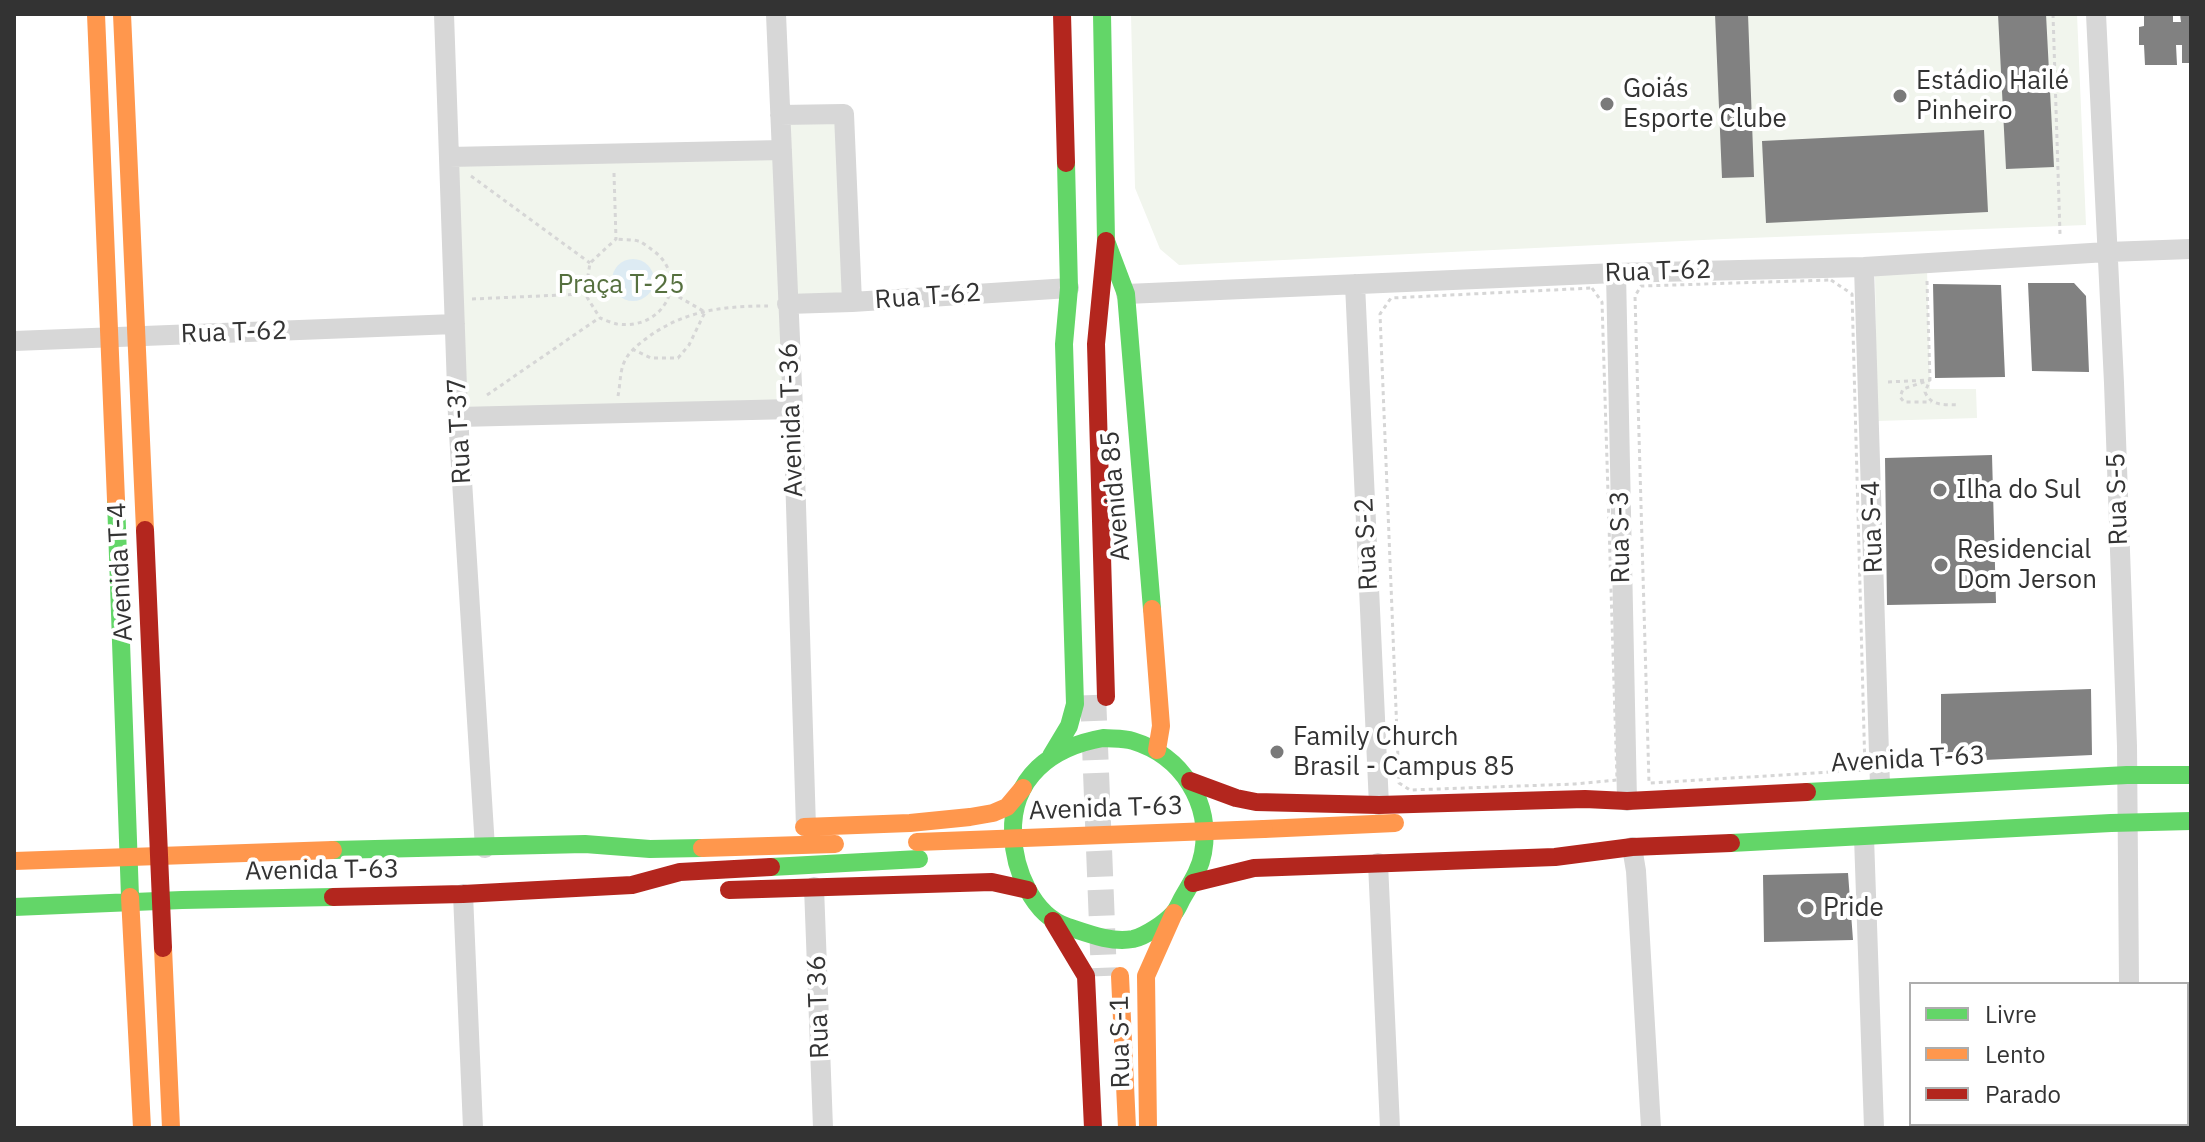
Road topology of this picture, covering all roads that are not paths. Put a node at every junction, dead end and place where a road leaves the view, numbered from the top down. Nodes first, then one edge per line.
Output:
1 (96, 14) edge
2 (122, 14) edge
3 (444, 14) edge
4 (776, 14) edge
5 (1062, 14) edge
6 (1102, 14) edge
7 (2096, 14) edge
8 (780, 115) junction
9 (782, 150) junction
10 (449, 157) junction
11 (1106, 241) junction
12 (2191, 249) edge
13 (2107, 252) junction
14 (1864, 267) junction
15 (1616, 273) junction
16 (1355, 284) junction
17 (1069, 288) junction
18 (1126, 294) junction
19 (852, 302) junction
20 (778, 305) junction
21 (455, 324) junction
22 (111, 337) junction
23 (136, 337) junction
24 (14, 341) edge
25 (793, 409) junction
26 (458, 417) junction
27 (1157, 750) junction
28 (1051, 756) junction
29 (2127, 775) junction
30 (2191, 775) edge
31 (1190, 781) junction
32 (1880, 786) junction
33 (1023, 788) junction
34 (1627, 801) junction
35 (1379, 805) junction
36 (1464, 820) dead end
37 (2191, 821) edge
38 (1418, 822) dead end
39 (2126, 823) junction
40 (806, 827) junction
41 (1864, 837) junction
42 (1555, 838) dead end
43 (854, 843) dead end
44 (585, 844) junction
45 (1632, 847) junction
46 (485, 848) junction
47 (160, 855) junction
48 (128, 856) junction
49 (14, 861) edge
50 (1378, 863) junction
51 (1193, 883) junction
52 (632, 885) junction
53 (814, 887) junction
54 (682, 890) dead end
55 (1028, 890) junction
56 (708, 891) dead end
57 (463, 894) junction
58 (132, 902) junction
59 (161, 902) junction
60 (14, 907) edge
61 (1174, 913) junction
62 (1053, 921) junction
63 (2129, 982) edge
64 (142, 1128) edge
65 (171, 1128) edge
66 (473, 1128) edge
67 (823, 1128) edge
68 (1093, 1128) edge
69 (1110, 1128) edge
70 (1127, 1128) edge
71 (1148, 1128) edge
72 (1390, 1128) edge
73 (1651, 1128) edge
74 (1874, 1128) edge

1 - 22 main road, Avenida T-4
2 - 23 main road, Avenida T-4
3 - 10 street, Rua T-37
4 - 8 street, Avenida T-36
5 - 17 main road, Avenida 85
6 - 11 main road, Avenida 85
7 - 13 street, Rua S-5
8 - 9 street, Avenida T-36
8 - 19 street
9 - 10 street
9 - 20 street, Avenida T-36
10 - 21 street, Rua T-37
11 - 17 main road, Avenida 85
11 - 18 main road, Avenida 85
12 - 13 street, Rua T-62
13 - 14 street, Rua T-62
13 - 29 street, Rua S-5
14 - 15 street, Rua T-62
14 - 32 street, Rua S-4
15 - 16 street, Rua T-62
15 - 34 street, Rua S-3
16 - 18 street, Rua T-62
16 - 35 street, Rua S-2
17 - 19 street, Rua T-62
17 - 28 main road, Avenida 85
18 - 27 main road, Avenida 85
19 - 20 street, Rua T-62
20 - 25 street, Avenida T-36
21 - 23 street, Rua T-62
21 - 26 street, Rua T-37
22 - 23 street, Rua T-62
22 - 24 street, Rua T-62
22 - 48 main road, Avenida T-4
23 - 47 main road, Avenida T-4
25 - 26 street
25 - 40 street, Avenida T-36
26 - 46 street, Rua T-37
27 - 28 main road
27 - 31 main road
28 - 33 main road
29 - 30 main road, Avenida T-63
29 - 32 main road, Avenida T-63
29 - 39 street, Rua S-5
31 - 35 main road, Avenida T-63
31 - 51 main road
32 - 34 main road, Avenida T-63
33 - 40 main road, Avenida T-63
33 - 55 main road
34 - 35 main road, Avenida T-63
34 - 36 main road, Avenida T-63
37 - 39 main road
38 - 52 main road, Avenida T-63, bridge
39 - 41 main road
39 - 63 street, Rua S-5
40 - 44 main road, Avenida T-63
41 - 45 main road
41 - 74 street
42 - 45 main road
43 - 44 main road, Avenida T-63
44 - 46 main road, Avenida T-63
45 - 50 main road
45 - 73 street
46 - 47 main road, Avenida T-63
47 - 48 main road, Avenida T-63
47 - 59 main road, Avenida T-4
48 - 49 main road, Avenida T-63
48 - 58 main road, Avenida T-4
50 - 51 main road
50 - 72 street
51 - 61 main road
52 - 54 main road, Avenida T-63
52 - 57 main road, Avenida T-63
53 - 55 main road
53 - 56 main road
53 - 67 street, Rua T 36
55 - 62 main road
57 - 59 main road, Avenida T-63
57 - 66 street
58 - 59 main road, Avenida T-63
58 - 60 main road, Avenida T-63
58 - 64 main road, Avenida T-4
59 - 65 main road, Avenida T-4
61 - 62 main road
61 - 71 main road, Rua S-1
62 - 68 main road, Rua S-1
69 - 70 main road, Rua S-1

